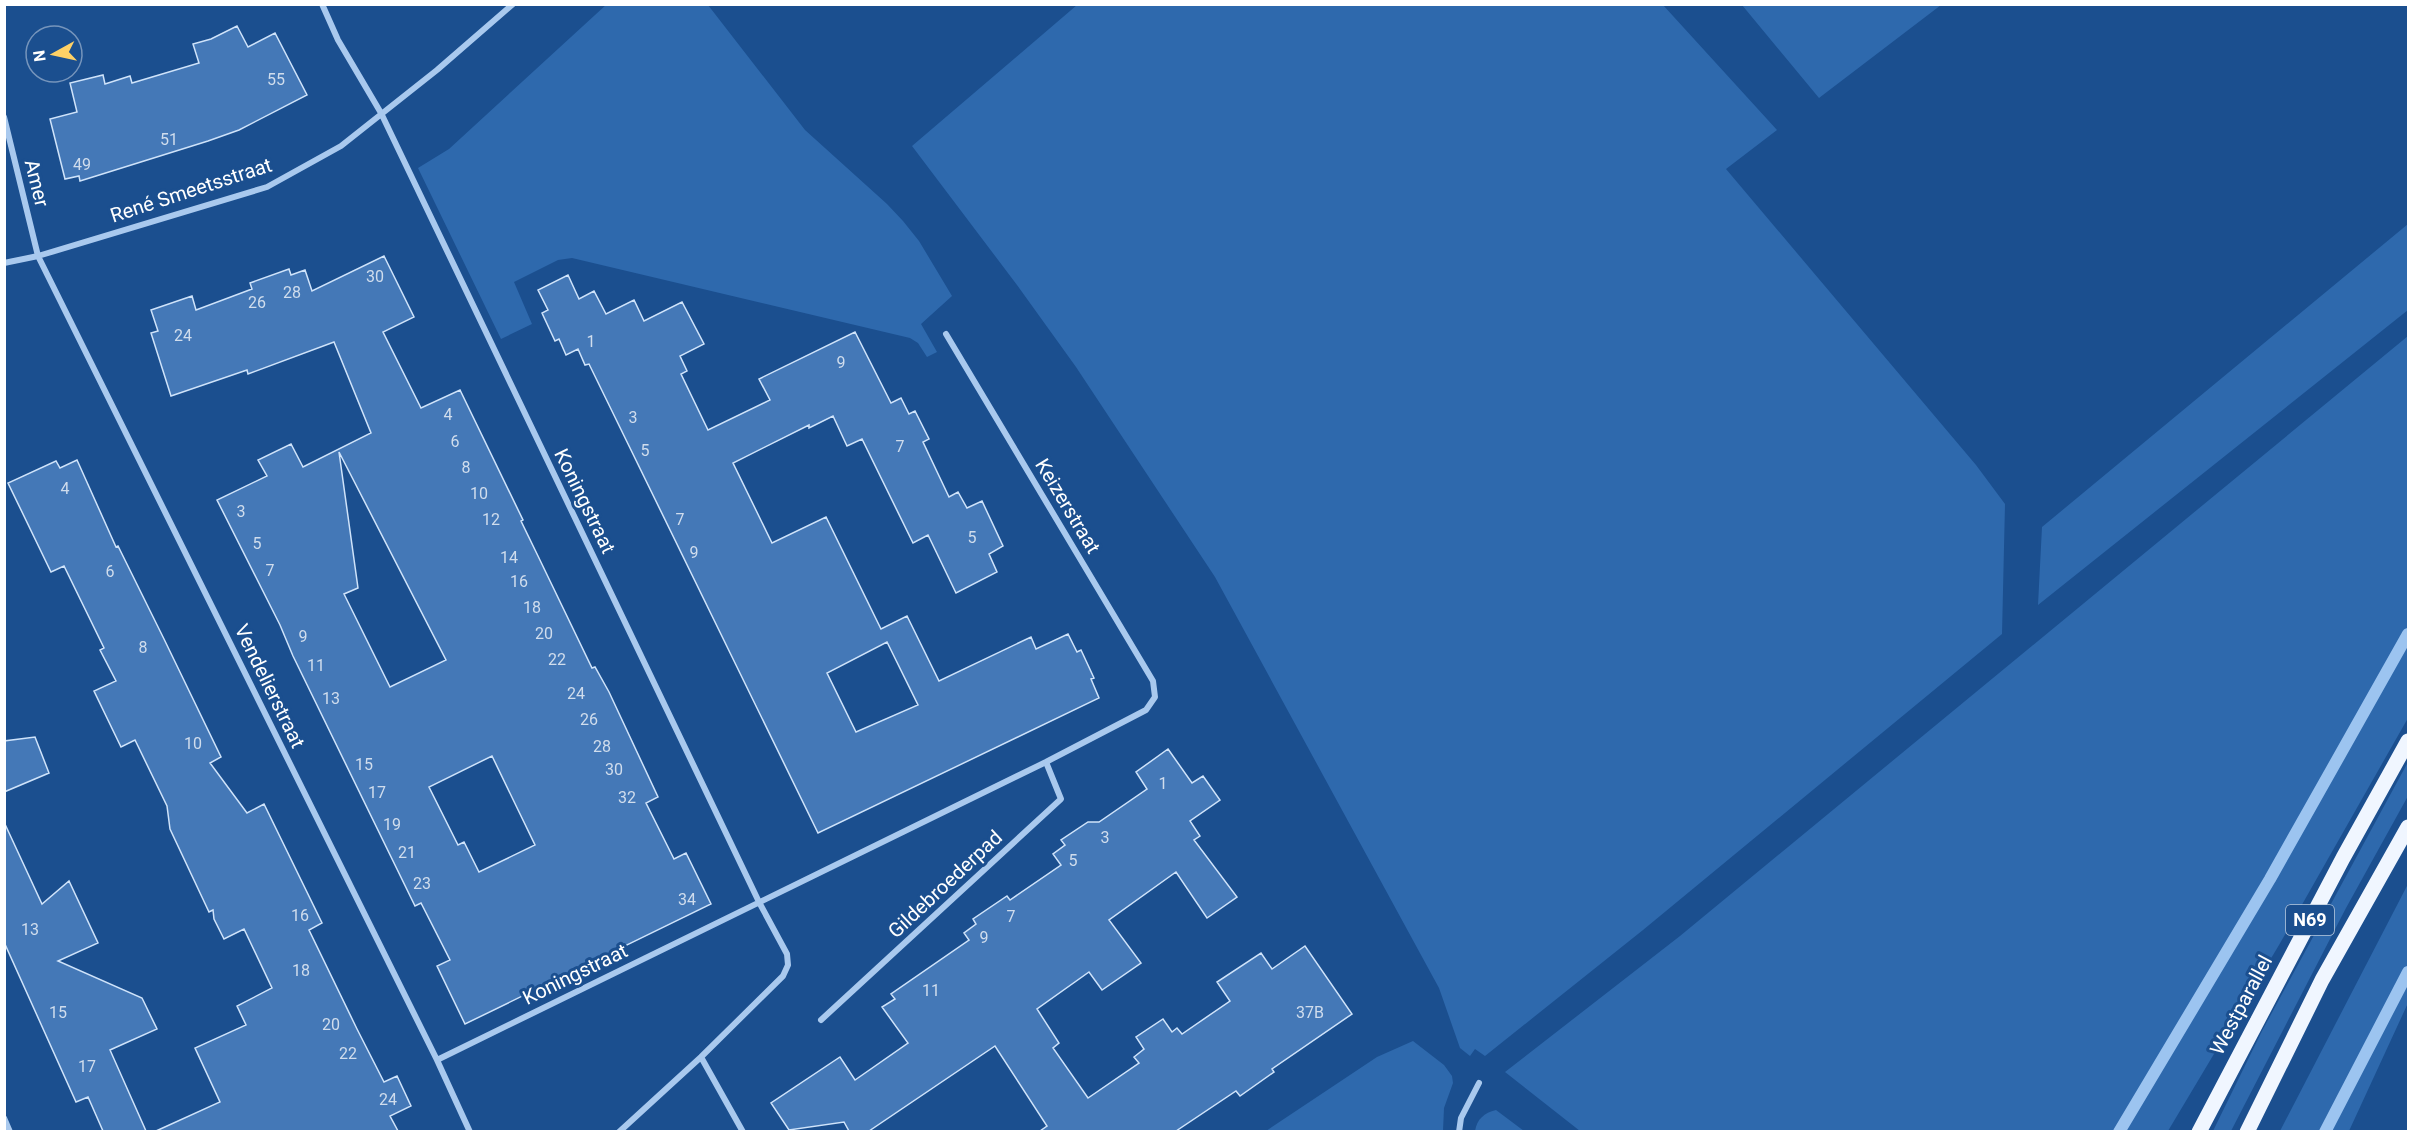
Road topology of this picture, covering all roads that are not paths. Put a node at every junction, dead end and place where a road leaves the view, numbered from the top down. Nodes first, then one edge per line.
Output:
1 (322, 4) edge
2 (513, 4) edge
3 (381, 114) junction
4 (4, 117) edge
5 (38, 256) junction
6 (4, 263) edge
7 (946, 334) dead end
8 (2409, 741) edge
9 (1046, 762) junction
10 (2409, 826) edge
11 (759, 902) junction
12 (821, 1020) dead end
13 (701, 1058) junction
14 (437, 1060) junction
15 (1479, 1083) dead end
16 (4, 1119) edge
17 (10, 1131) edge
18 (470, 1131) edge
19 (619, 1131) edge
20 (743, 1131) edge
21 (1459, 1131) edge
22 (2199, 1131) edge
23 (2247, 1131) edge

1 - 3 street, Koningstraat
2 - 3 street, René Smeetsstraat
3 - 5 street, René Smeetsstraat
3 - 11 street, Koningstraat
4 - 5 street, Amer
5 - 6 street, René Smeetsstraat
5 - 14 street, Vendelierstraat
7 - 9 street, Keizerstraat
8 - 22 main road, Westparallel / N69
9 - 11 street
9 - 12 street, Gildebroederpad
10 - 23 main road, N69
11 - 13 street, Koningstraat
11 - 14 street, Koningstraat
13 - 19 street, Koningstraat
13 - 20 street
14 - 18 street, Vendelierstraat
15 - 21 street
16 - 17 street

